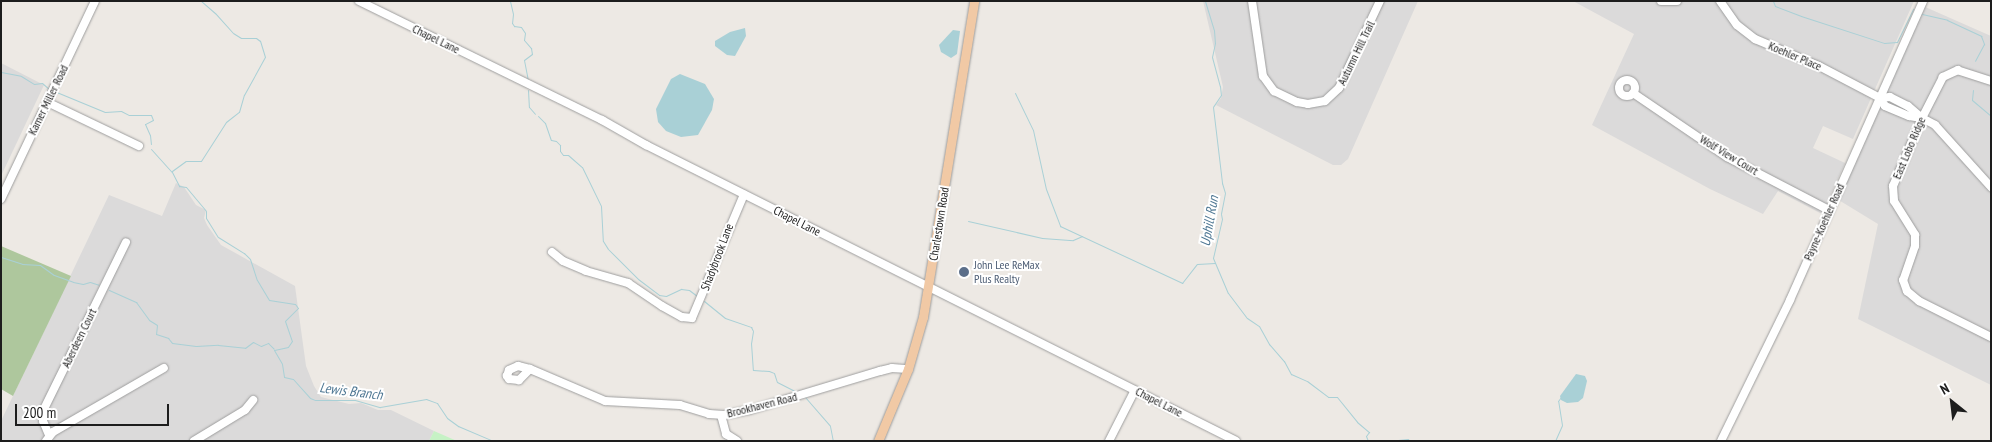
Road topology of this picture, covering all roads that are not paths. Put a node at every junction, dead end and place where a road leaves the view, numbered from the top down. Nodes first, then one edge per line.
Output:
1 (95, 1) edge
2 (359, 1) edge
3 (974, 1) edge
4 (1252, 1) edge
5 (1380, 1) edge
6 (1661, 1) edge
7 (1677, 1) edge
8 (1720, 1) edge
9 (1922, 1) edge
10 (1991, 81) edge
11 (1633, 93) dead end
12 (1880, 98) junction
13 (46, 102) junction
14 (1922, 118) junction
15 (139, 146) dead end
16 (1, 176) edge
17 (10, 180) junction
18 (1991, 187) edge
19 (744, 194) junction
20 (1, 198) edge
21 (1829, 210) junction
22 (126, 242) dead end
23 (552, 252) dead end
24 (929, 286) junction
25 (1991, 337) edge
26 (164, 368) dead end
27 (530, 369) dead end
28 (908, 369) junction
29 (1135, 390) junction
30 (253, 400) dead end
31 (721, 415) junction
32 (725, 437) edge
33 (48, 438) edge
34 (194, 441) edge
35 (737, 441) edge
36 (878, 441) edge
37 (1109, 441) edge
38 (1236, 441) edge
39 (1721, 441) edge

1 - 13 street, Kamer Miller Road
2 - 19 street, Chapel Lane
3 - 24 main road, Charlestown Road
4 - 5 street, Autumn Hill Trail
6 - 7 street
8 - 12 street, Koehler Place
9 - 12 street, Payne-Koehler Road
10 - 14 street, East Lobo Ridge
11 - 21 street, Wolf View Court
12 - 14 street, Koehler Place
12 - 21 street, Payne-Koehler Road
13 - 15 street
13 - 17 street, Kamer Miller Road
14 - 18 street, Koehler Place
14 - 25 street, East Lobo Ridge
16 - 17 street
17 - 20 street, Kamer Miller Road
19 - 23 street, Shadybrook Lane
19 - 24 street, Chapel Lane
21 - 39 street, Payne-Koehler Road
22 - 33 street, Aberdeen Court
24 - 28 main road, Charlestown Road
24 - 29 street, Chapel Lane
26 - 33 street
27 - 31 street, Brookhaven Road
28 - 31 street, Brookhaven Road
28 - 36 main road, Charlestown Road
29 - 37 street
29 - 38 street, Chapel Lane
30 - 34 street
31 - 32 street
32 - 35 street

